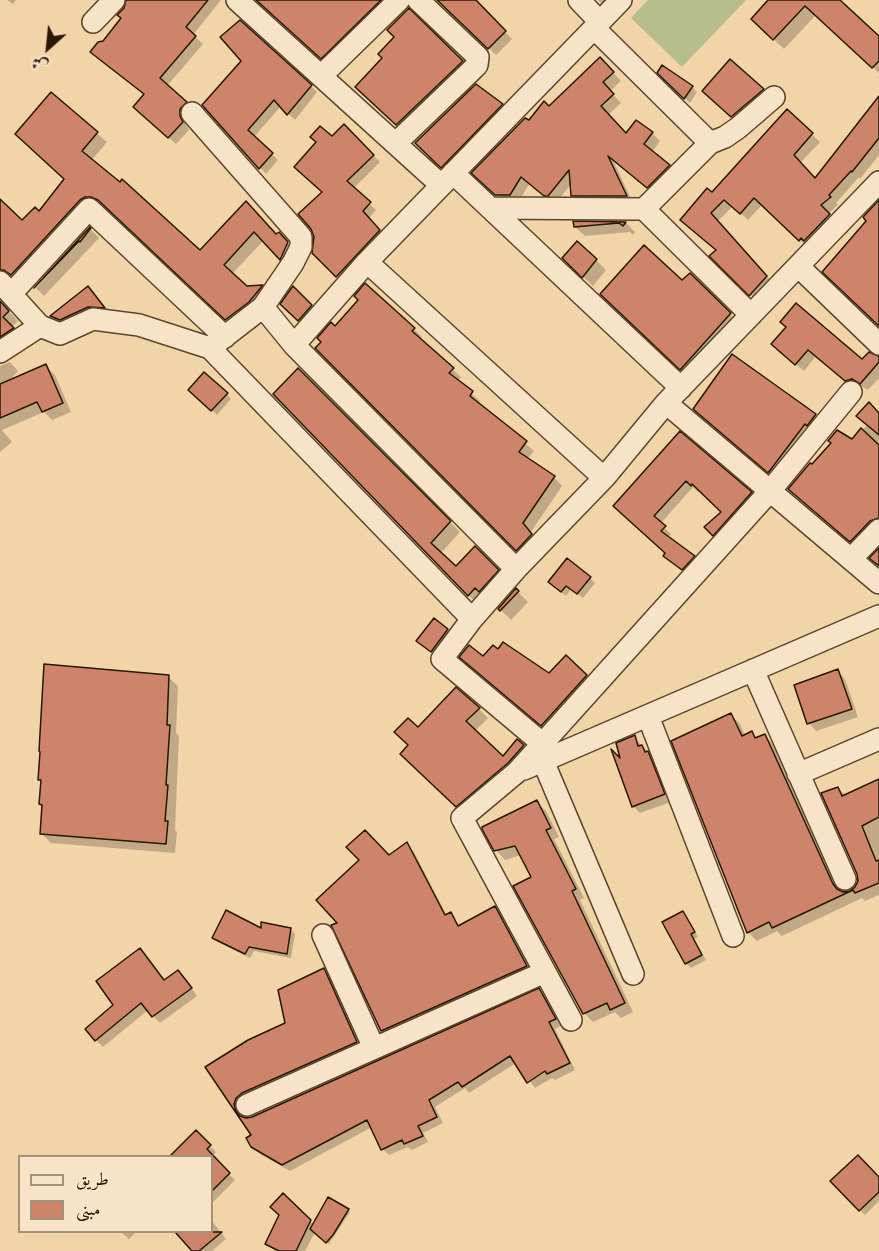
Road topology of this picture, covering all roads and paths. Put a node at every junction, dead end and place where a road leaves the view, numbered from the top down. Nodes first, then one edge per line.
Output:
1 (114, 0) edge
2 (237, 0) edge
3 (399, 0) edge
4 (418, 0) edge
5 (579, 0) edge
6 (621, 0) edge
7 (93, 22) dead end
8 (600, 22) junction
9 (322, 75) junction
10 (774, 97) dead end
11 (192, 113) dead end
12 (396, 143) junction
13 (710, 143) junction
14 (447, 179) junction
15 (879, 182) edge
16 (490, 208) junction
17 (644, 209) junction
18 (367, 262) junction
19 (798, 266) junction
20 (6, 288) edge
21 (263, 307) junction
22 (751, 315) junction
23 (40, 326) junction
24 (217, 343) junction
25 (879, 344) edge
26 (294, 345) junction
27 (0, 352) edge
28 (851, 392) dead end
29 (674, 396) junction
30 (604, 478) junction
31 (770, 491) junction
32 (879, 530) edge
33 (850, 559) junction
34 (516, 569) junction
35 (879, 583) edge
36 (879, 616) edge
37 (472, 619) junction
38 (753, 670) junction
39 (648, 716) junction
40 (879, 739) edge
41 (543, 752) junction
42 (798, 774) junction
43 (845, 879) dead end
44 (323, 935) dead end
45 (733, 936) dead end
46 (545, 972) junction
47 (633, 974) dead end
48 (571, 1020) dead end
49 (374, 1048) junction
50 (247, 1105) dead end

1 - 7 street
2 - 9 street
3 - 9 street
4 - 12 street
5 - 8 street
6 - 8 street
8 - 13 street
8 - 14 street
9 - 12 street
10 - 13 street
11 - 21 street
12 - 14 street
13 - 17 street
14 - 16 street
14 - 18 street
15 - 19 street
16 - 17 street
16 - 29 street
17 - 22 street
18 - 26 street
18 - 30 street
19 - 22 street
19 - 25 street
20 - 23 street
20 - 24 street
21 - 24 street
21 - 26 street
22 - 29 street
23 - 24 street
23 - 27 street
24 - 37 street
26 - 34 street
28 - 31 street
29 - 30 street
29 - 31 street
30 - 34 street
31 - 33 street
31 - 41 street
32 - 33 street
33 - 35 street
34 - 37 street
36 - 38 street
37 - 41 street
38 - 39 street
38 - 42 street
39 - 41 street
39 - 45 street
40 - 42 street
41 - 46 street
41 - 47 street
42 - 43 street
44 - 49 street
46 - 48 street
46 - 49 street
49 - 50 street

